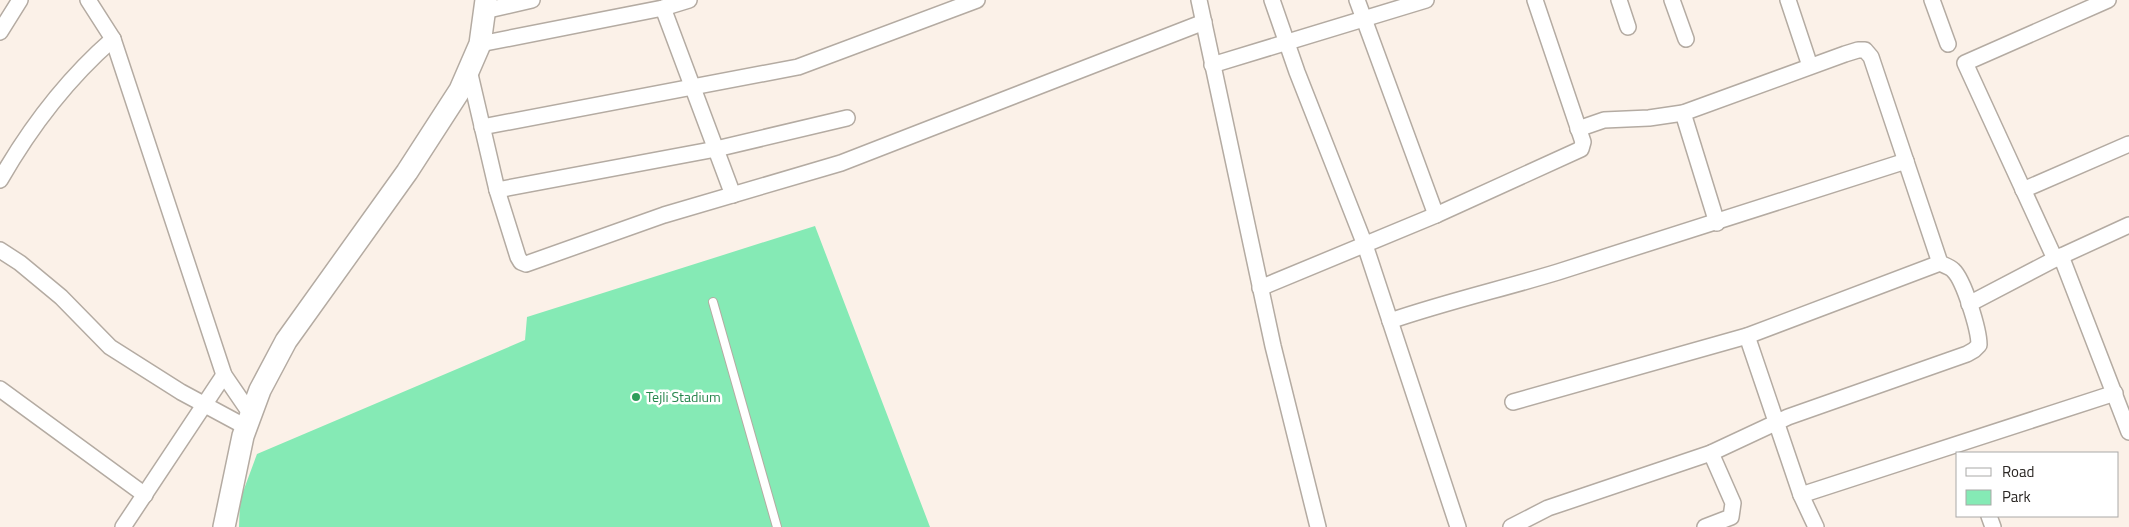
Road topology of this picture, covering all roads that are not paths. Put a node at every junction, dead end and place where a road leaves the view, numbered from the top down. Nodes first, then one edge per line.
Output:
1 (20, 0) edge
2 (88, 0) edge
3 (532, 0) edge
4 (689, 0) edge
5 (977, 0) edge
6 (1199, 0) edge
7 (1272, 0) edge
8 (1358, 0) edge
9 (1426, 0) edge
10 (1535, 0) edge
11 (1619, 0) edge
12 (1672, 0) edge
13 (1788, 0) edge
14 (1932, 0) edge
15 (2108, 0) edge
16 (485, 5) edge
17 (662, 8) junction
18 (1364, 19) junction
19 (1204, 22) junction
20 (1628, 27) dead end
21 (0, 32) edge
22 (113, 38) junction
23 (1686, 39) dead end
24 (1287, 42) junction
25 (480, 44) junction
26 (1948, 44) dead end
27 (1212, 65) junction
28 (1810, 66) junction
29 (469, 70) junction
30 (692, 87) junction
31 (1683, 113) junction
32 (847, 118) dead end
33 (482, 127) junction
34 (1578, 129) junction
35 (2129, 144) edge
36 (716, 149) junction
37 (1906, 161) junction
38 (0, 180) edge
39 (496, 190) junction
40 (2023, 190) junction
41 (733, 195) junction
42 (1436, 215) junction
43 (1717, 223) junction
44 (2129, 225) edge
45 (1365, 245) junction
46 (0, 250) edge
47 (2058, 257) junction
48 (1940, 263) junction
49 (1260, 288) junction
50 (713, 302) dead end
51 (1969, 304) junction
52 (1390, 321) junction
53 (1747, 336) junction
54 (224, 375) junction
55 (0, 390) edge
56 (2115, 393) junction
57 (1513, 402) dead end
58 (204, 405) junction
59 (248, 420) junction
60 (1778, 422) junction
61 (2129, 432) edge
62 (1965, 448) edge
63 (1711, 453) junction
64 (1802, 494) junction
65 (145, 495) junction
66 (124, 527) edge
67 (224, 527) edge
68 (777, 527) edge
69 (1318, 527) edge
70 (1458, 527) edge
71 (1511, 527) edge
72 (1705, 527) edge
73 (1816, 527) edge

1 - 21 street
2 - 22 street
3 - 16 street
4 - 17 street
5 - 30 street
6 - 19 street
7 - 24 street
8 - 18 street
9 - 18 street
10 - 34 street
11 - 20 street
12 - 23 street
13 - 28 street
14 - 26 street
15 - 40 street
16 - 25 street
17 - 25 street
17 - 30 street
18 - 24 street
18 - 42 street
19 - 27 street
19 - 41 street
22 - 38 street
22 - 54 street
24 - 27 street
24 - 45 street
25 - 29 street
27 - 49 street
28 - 31 street
28 - 37 street
29 - 33 street
29 - 59 street
30 - 33 street
30 - 36 street
31 - 34 street
31 - 43 street
32 - 36 street
33 - 39 street
34 - 42 street
35 - 40 street
36 - 39 street
36 - 41 street
37 - 43 street
37 - 48 street
39 - 41 street
40 - 47 street
42 - 45 street
43 - 52 street
44 - 47 street
45 - 49 street
45 - 52 street
46 - 58 street
47 - 51 street
47 - 56 street
48 - 51 street
48 - 53 street
49 - 69 street
50 - 68 lane
51 - 60 street
52 - 70 street
53 - 57 street
53 - 60 street
54 - 58 street
54 - 59 street
55 - 65 street
56 - 61 street
56 - 62 street
58 - 59 street
58 - 65 street
59 - 67 street
60 - 63 street
60 - 64 street
62 - 64 street
63 - 71 street
63 - 72 street
64 - 73 street
65 - 66 street

